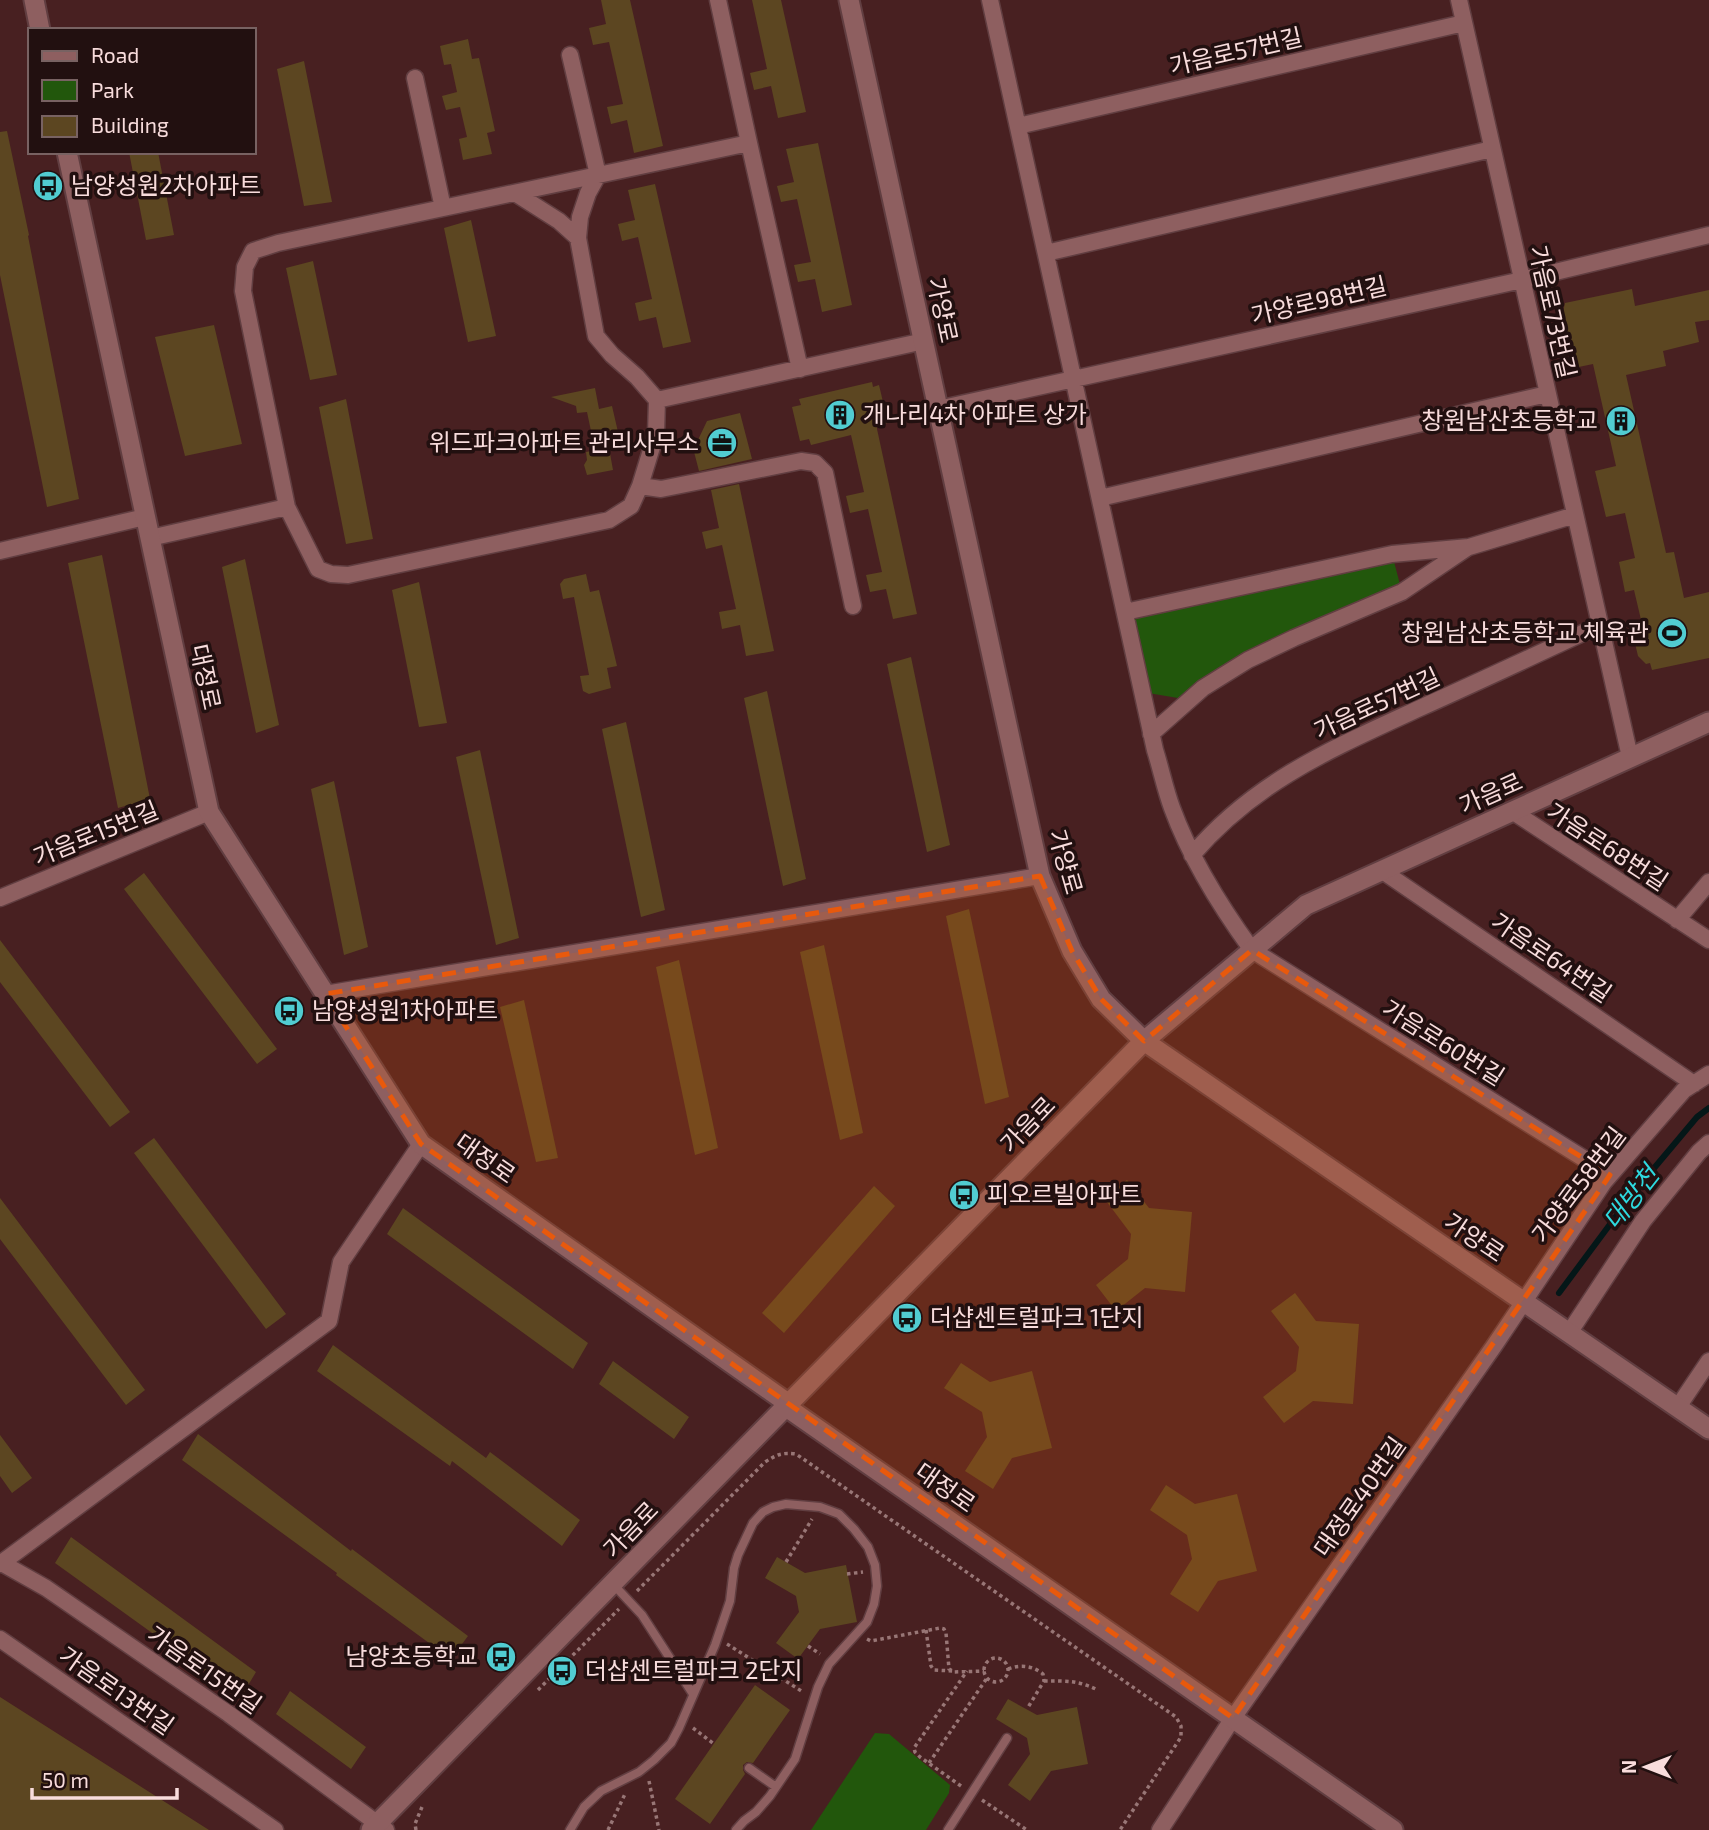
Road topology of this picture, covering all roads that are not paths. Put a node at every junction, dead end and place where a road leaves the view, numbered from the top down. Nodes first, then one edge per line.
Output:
1 (34, 0) edge
2 (718, 0) edge
3 (849, 0) edge
4 (990, 0) edge
5 (1459, 0) edge
6 (1464, 23) junction
7 (40, 28) edge
8 (570, 55) dead end
9 (415, 78) dead end
10 (1018, 125) junction
11 (749, 143) junction
12 (1492, 149) junction
13 (67, 154) edge
14 (598, 175) junction
15 (515, 193) junction
16 (443, 208) junction
17 (1709, 235) edge
18 (578, 238) junction
19 (1046, 253) junction
20 (1522, 280) junction
21 (923, 341) junction
22 (800, 369) junction
23 (1073, 379) junction
24 (1547, 394) junction
25 (657, 400) junction
26 (938, 409) junction
27 (640, 486) junction
28 (1100, 498) junction
29 (287, 507) junction
30 (1575, 515) junction
31 (145, 517) junction
32 (150, 538) junction
33 (1469, 547) junction
34 (0, 551) edge
35 (853, 606) dead end
36 (1125, 612) junction
37 (1600, 625) junction
38 (1709, 722) edge
39 (1152, 734) junction
40 (1630, 757) junction
41 (1512, 811) junction
42 (209, 812) junction
43 (1192, 855) junction
44 (1381, 870) junction
45 (1040, 876) junction
46 (1709, 882) edge
47 (0, 898) edge
48 (1677, 920) junction
49 (1709, 940) edge
50 (1252, 950) junction
51 (325, 994) junction
52 (1144, 1041) junction
53 (1709, 1074) edge
54 (1694, 1084) junction
55 (1709, 1143) edge
56 (421, 1144) junction
57 (1610, 1175) junction
58 (1524, 1302) junction
59 (1569, 1333) junction
60 (1709, 1361) edge
61 (789, 1404) junction
62 (1678, 1407) junction
63 (1709, 1429) edge
64 (0, 1563) edge
65 (612, 1583) junction
66 (0, 1639) edge
67 (693, 1694) junction
68 (1233, 1718) junction
69 (1007, 1738) dead end
70 (749, 1768) dead end
71 (776, 1787) junction
72 (378, 1828) edge
73 (275, 1830) edge
74 (570, 1830) edge
75 (736, 1830) edge
76 (948, 1830) edge
77 (1160, 1830) edge
78 (1392, 1830) edge

1 - 7 street
2 - 11 street
3 - 21 street, 가양로
4 - 10 street
5 - 6 street, 가음로73번길
6 - 10 street, 가음로57번길
6 - 12 street, 가음로73번길
8 - 14 street
9 - 16 street
10 - 19 street
11 - 14 street
11 - 22 street
12 - 19 street
12 - 20 street, 가음로73번길
13 - 31 street, 대정로
14 - 15 street
14 - 18 street
15 - 16 street
15 - 18 street
16 - 29 street
17 - 20 street, 가양로98번길
18 - 25 street
19 - 23 street
20 - 23 street, 가양로98번길
20 - 24 street, 가음로73번길
21 - 22 street
21 - 26 street, 가양로
22 - 25 street
23 - 26 street, 가양로98번길
23 - 28 street
24 - 28 street
24 - 30 street, 가음로73번길
25 - 27 street
26 - 45 street, 가양로
27 - 29 street
27 - 35 street
28 - 36 street
29 - 32 street
30 - 33 street
30 - 37 street, 가음로73번길
31 - 32 street, 대정로
31 - 34 street
32 - 42 street, 대정로
33 - 36 street
33 - 39 street
36 - 39 street
37 - 40 street, 가음로73번길
37 - 43 street, 가음로57번길
38 - 40 street, 가음로
39 - 43 street
40 - 41 street, 가음로
41 - 44 street, 가음로
41 - 48 street, 가음로68번길
42 - 47 street, 가음로15번길
42 - 51 street, 대정로
43 - 50 street
44 - 50 street, 가음로
44 - 54 street, 가음로64번길
45 - 51 street
45 - 52 street, 가양로
46 - 48 street, 가음로68번길
48 - 49 street, 가음로68번길
50 - 52 street, 가음로
50 - 57 street, 가음로60번길
51 - 56 street, 대정로
52 - 58 street, 가양로
52 - 61 street, 가음로
53 - 54 street, 가양로58번길
54 - 57 street, 가양로58번길
55 - 59 street
56 - 61 street, 대정로
56 - 64 street
57 - 58 street, 가양로58번길
58 - 59 street, 가양로
58 - 68 street, 대정로40번길
59 - 62 street, 가양로
60 - 62 street
61 - 65 street, 가음로
61 - 68 street, 대정로
62 - 63 street, 가양로
64 - 72 street, 가음로15번길
65 - 67 lane
65 - 72 street, 가음로
66 - 73 street, 가음로13번길
67 - 71 lane
67 - 74 lane
68 - 77 street, 대정로40번길
68 - 78 street, 대정로
69 - 76 lane
70 - 71 lane
71 - 75 lane

